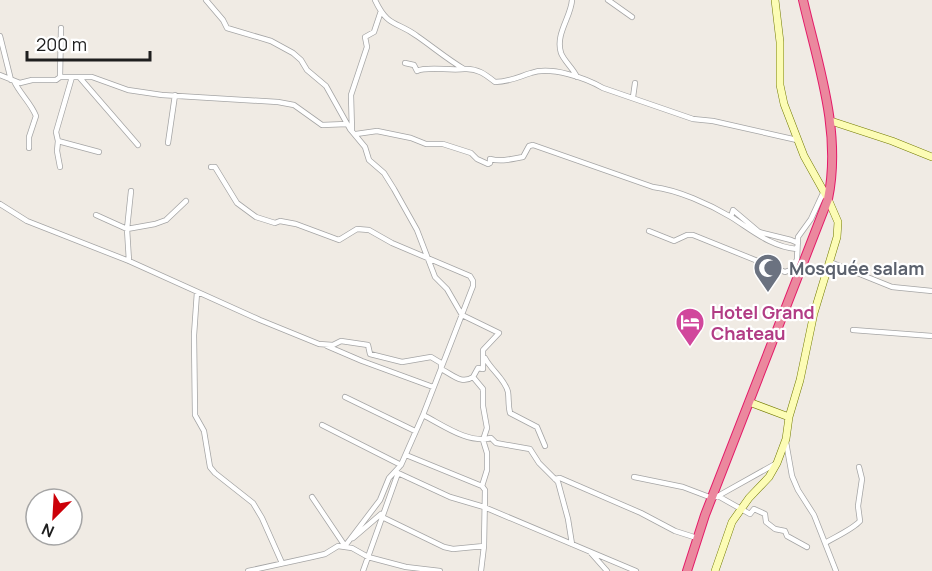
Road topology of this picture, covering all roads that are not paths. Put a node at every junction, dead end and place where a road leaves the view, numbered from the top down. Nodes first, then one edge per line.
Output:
1 (206, 0) edge
2 (375, 0) edge
3 (572, 0) edge
4 (608, 0) edge
5 (775, 0) edge
6 (803, 0) edge
7 (381, 11) junction
8 (632, 17) dead end
9 (61, 28) dead end
10 (0, 36) edge
11 (405, 63) dead end
12 (464, 69) junction
13 (0, 75) edge
14 (577, 76) junction
15 (60, 77) junction
16 (72, 77) junction
17 (80, 78) junction
18 (12, 80) junction
19 (635, 82) dead end
20 (175, 95) junction
21 (633, 97) junction
22 (831, 121) junction
23 (347, 124) junction
24 (354, 133) junction
25 (797, 140) junction
26 (58, 141) junction
27 (168, 143) dead end
28 (138, 145) dead end
29 (29, 148) dead end
30 (99, 152) dead end
31 (932, 157) edge
32 (60, 167) dead end
33 (211, 167) dead end
34 (131, 192) dead end
35 (826, 195) junction
36 (186, 201) dead end
37 (0, 204) edge
38 (96, 215) dead end
39 (731, 217) junction
40 (127, 229) junction
41 (649, 231) dead end
42 (797, 246) junction
43 (427, 259) junction
44 (129, 261) junction
45 (830, 262) junction
46 (932, 291) edge
47 (197, 292) junction
48 (462, 315) junction
49 (853, 330) dead end
50 (932, 336) edge
51 (326, 345) junction
52 (484, 352) junction
53 (441, 369) junction
54 (473, 377) junction
55 (433, 387) junction
56 (345, 397) dead end
57 (749, 402) junction
58 (423, 415) junction
59 (789, 417) junction
60 (322, 425) dead end
61 (415, 431) junction
62 (786, 439) junction
63 (483, 440) junction
64 (545, 446) dead end
65 (406, 455) junction
66 (777, 463) junction
67 (401, 465) junction
68 (859, 467) dead end
69 (634, 477) dead end
70 (555, 479) junction
71 (482, 486) junction
72 (312, 497) dead end
73 (715, 497) junction
74 (484, 507) junction
75 (385, 509) junction
76 (742, 509) junction
77 (382, 517) junction
78 (698, 538) junction
79 (825, 543) junction
80 (572, 544) junction
81 (345, 546) junction
82 (484, 546) junction
83 (807, 547) dead end
84 (590, 552) junction
85 (368, 557) junction
86 (282, 563) junction
87 (248, 571) edge
88 (363, 571) edge
89 (440, 571) edge
90 (481, 571) edge
91 (607, 571) edge
92 (636, 571) edge
93 (687, 571) edge
94 (715, 571) edge
95 (836, 571) edge

1 - 23 street
2 - 7 street
3 - 14 street
4 - 8 street
5 - 25 street
6 - 22 highway
7 - 12 street
7 - 24 street
9 - 15 street
10 - 18 street
11 - 12 street
12 - 14 street
13 - 18 street
14 - 21 street
15 - 16 street
15 - 18 street
16 - 17 street
16 - 26 street
17 - 20 street
17 - 28 street
18 - 29 street
19 - 21 street
20 - 23 street
20 - 27 street
21 - 25 street
22 - 31 street
22 - 35 highway
23 - 24 street
24 - 39 street
24 - 43 street
25 - 35 street
26 - 30 street
26 - 32 street
33 - 43 street
34 - 40 street
35 - 42 street
35 - 45 street
35 - 57 highway
36 - 40 street
37 - 44 street
38 - 40 street
39 - 42 street
39 - 42 street
40 - 44 street
41 - 42 street
43 - 48 street
43 - 48 street
44 - 47 street
45 - 46 street
45 - 59 street
47 - 51 street
47 - 86 street
48 - 52 street
48 - 53 street
49 - 50 street
51 - 53 street
51 - 55 street
52 - 54 street
52 - 64 street
53 - 54 street
53 - 55 street
54 - 63 street
55 - 58 street
56 - 61 street
57 - 59 street
57 - 73 highway
58 - 61 street
58 - 63 street
59 - 62 street
60 - 67 street
61 - 65 street
62 - 66 street
62 - 79 street
63 - 70 street
63 - 71 street
65 - 67 street
65 - 71 street
66 - 73 street
66 - 76 street
67 - 81 street
68 - 79 street
69 - 73 street
70 - 78 street
70 - 80 street
71 - 74 street
72 - 81 street
73 - 76 street
73 - 78 highway
74 - 75 street
74 - 80 street
74 - 82 street
75 - 77 street
75 - 81 street
76 - 83 street
76 - 94 street
77 - 82 street
77 - 85 street
78 - 93 highway
79 - 95 street
80 - 84 street
81 - 85 street
81 - 86 street
82 - 90 street
84 - 91 street
84 - 92 street
85 - 88 street
85 - 89 street
86 - 87 street

